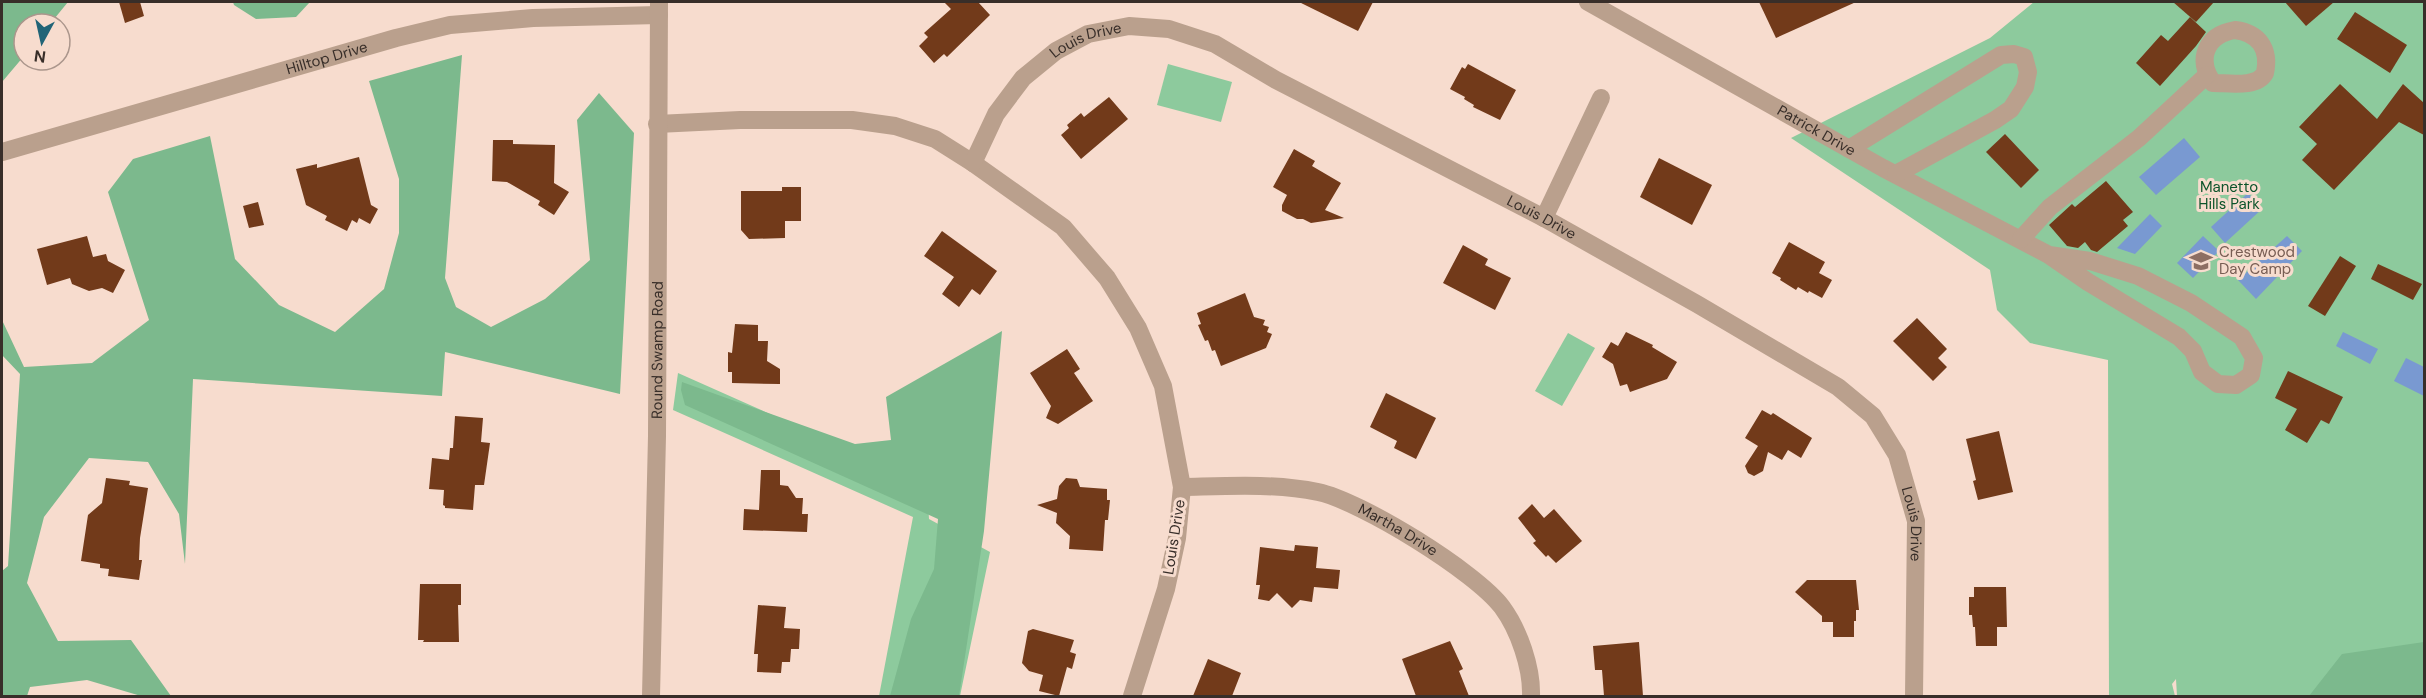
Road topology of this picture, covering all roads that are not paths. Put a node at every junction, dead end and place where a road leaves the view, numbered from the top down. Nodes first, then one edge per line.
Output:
1 (1588, 2) edge
2 (658, 8) edge
3 (2207, 75) dead end
4 (1601, 98) dead end
5 (657, 124) junction
6 (1849, 149) junction
7 (2, 152) edge
8 (973, 162) junction
9 (1896, 174) junction
10 (1544, 218) junction
11 (2020, 239) junction
12 (2049, 255) junction
13 (1182, 488) junction
14 (651, 696) edge
15 (1132, 696) edge
16 (1531, 696) edge
17 (1914, 696) edge

1 - 6 street, Patrick Drive
2 - 5 street, Round Swamp Road
2 - 7 street, Hilltop Drive
3 - 11 street
4 - 10 street
5 - 8 street, Louis Drive
5 - 14 street, Round Swamp Road
6 - 9 street, Patrick Drive
6 - 9 street
8 - 10 street, Louis Drive
8 - 13 street, Louis Drive
9 - 11 street, Patrick Drive
10 - 17 street, Louis Drive
11 - 12 street, Patrick Drive
12 - 12 street
13 - 15 street, Louis Drive
13 - 16 street, Martha Drive

